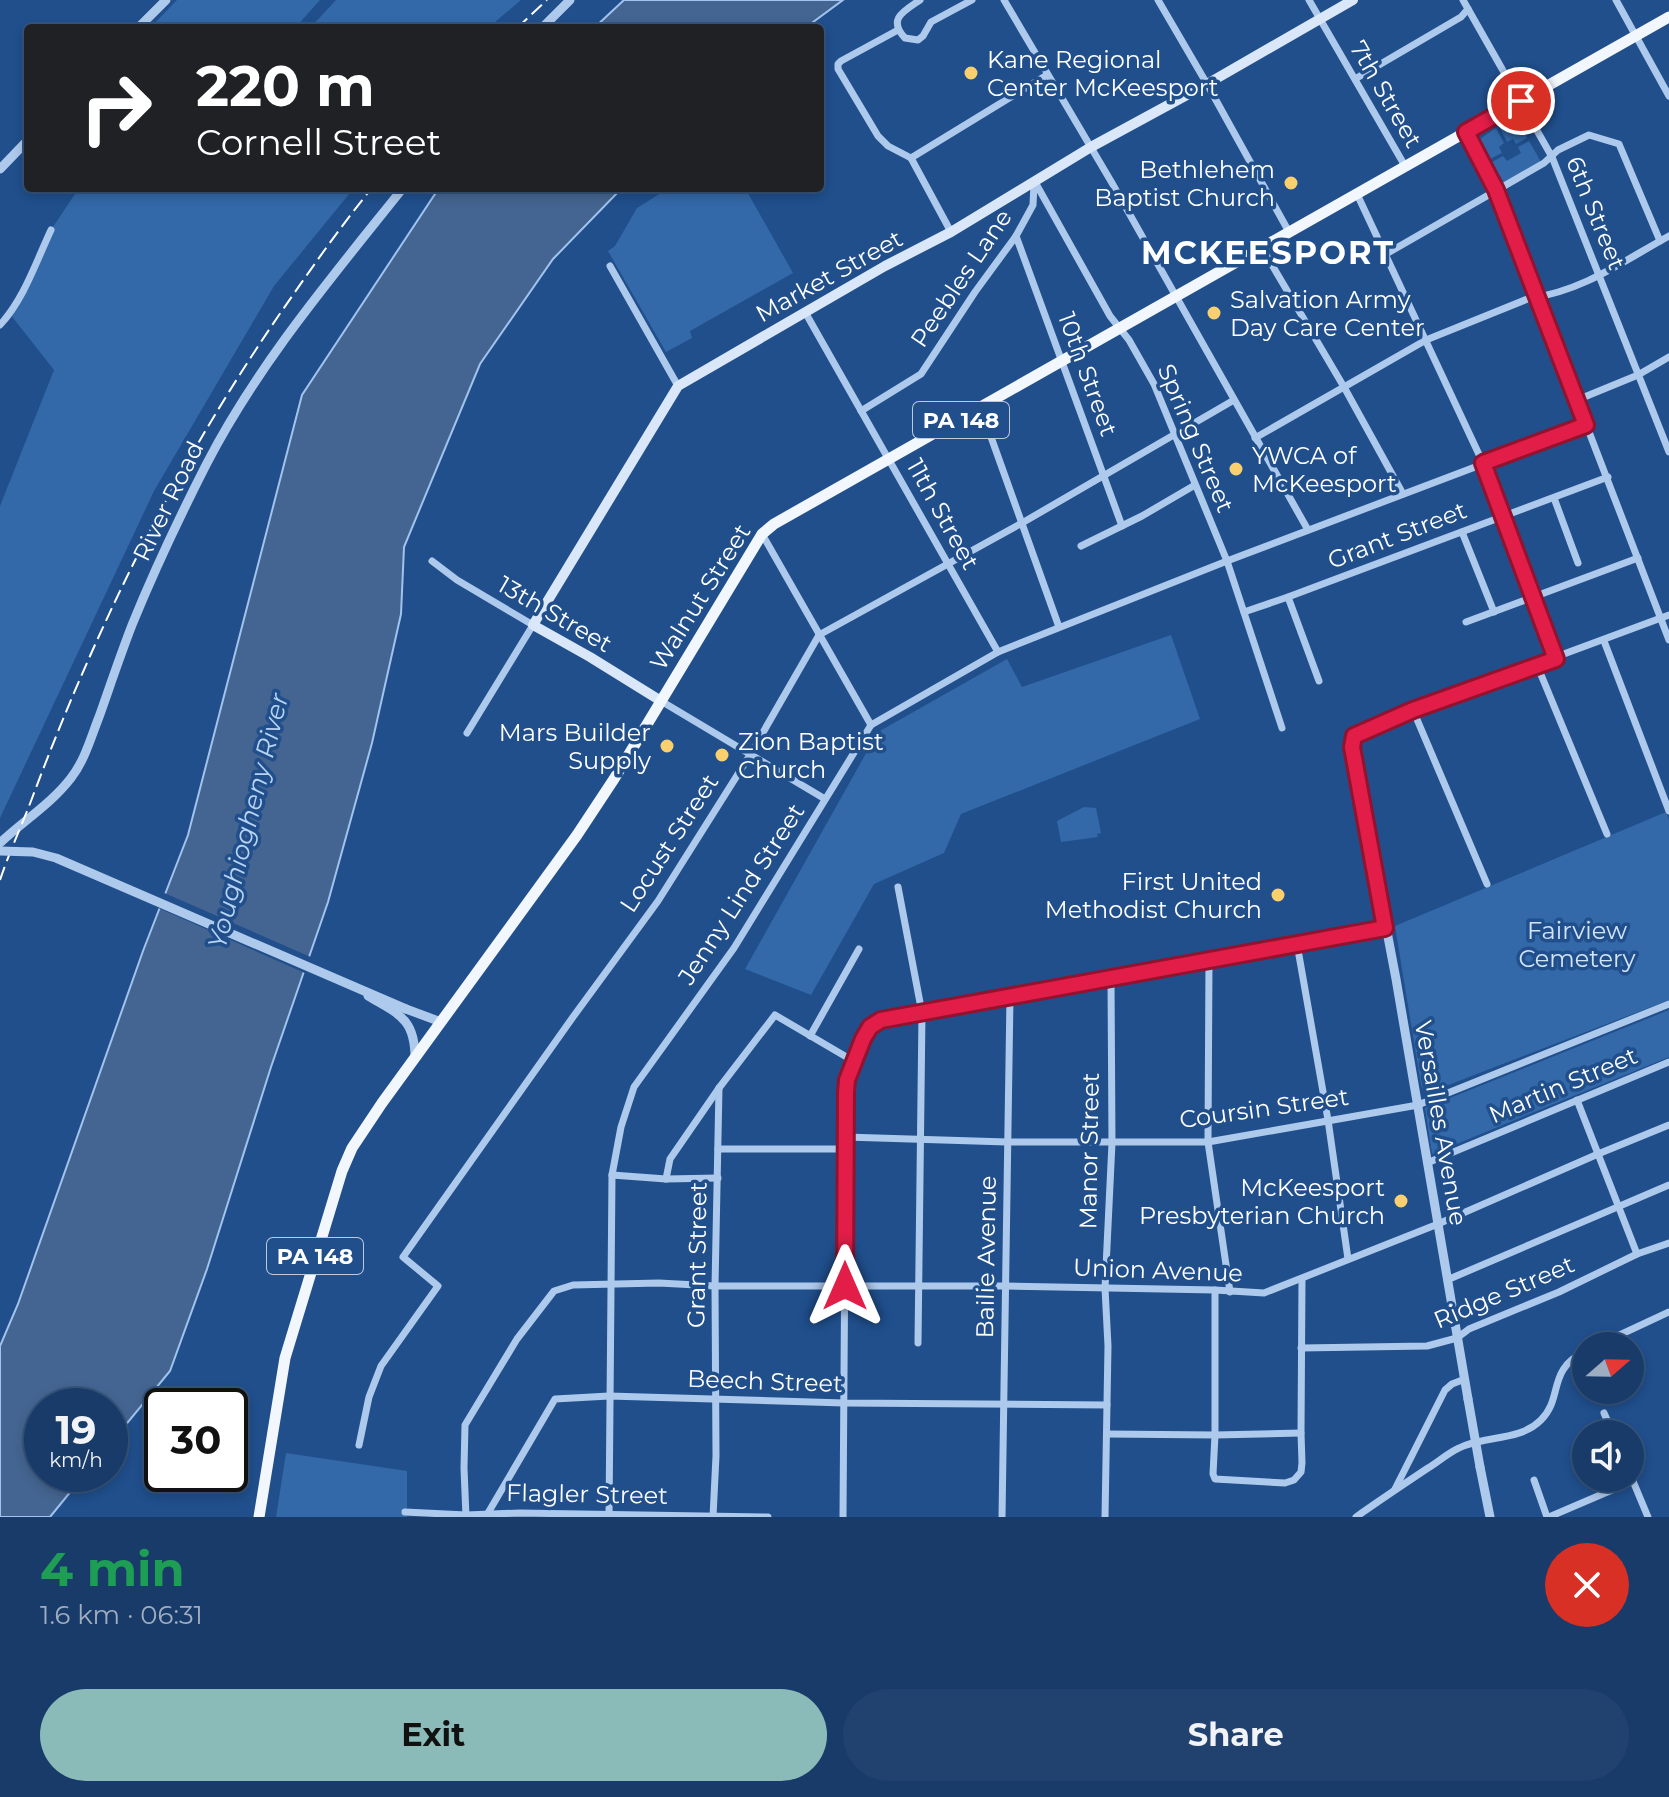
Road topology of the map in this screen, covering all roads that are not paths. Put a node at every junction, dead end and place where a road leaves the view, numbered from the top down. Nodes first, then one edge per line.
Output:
1 (166, 0) edge
2 (570, 0) edge
3 (920, 0) edge
4 (972, 0) edge
5 (1004, 0) edge
6 (1158, 0) edge
7 (1309, 0) edge
8 (1353, 0) edge
9 (1463, 0) edge
10 (1616, 0) edge
11 (1468, 9) junction
12 (1669, 17) edge
13 (1319, 19) junction
14 (142, 24) edge
15 (546, 24) edge
16 (898, 30) junction
17 (1637, 36) junction
18 (1047, 75) junction
19 (1355, 79) junction
20 (1207, 84) junction
21 (1669, 96) edge
22 (1521, 101) junction
23 (1466, 132) junction
24 (24, 144) edge
25 (1091, 147) junction
26 (1552, 157) junction
27 (911, 158) junction
28 (1405, 166) junction
29 (0, 169) edge
30 (1035, 182) junction
31 (1496, 190) junction
32 (400, 192) edge
33 (1357, 194) junction
34 (51, 230) dead end
35 (951, 232) junction
36 (1289, 232) junction
37 (1016, 236) junction
38 (1669, 236) edge
39 (1660, 241) junction
40 (1262, 248) junction
41 (1386, 254) junction
42 (610, 266) dead end
43 (1600, 276) junction
44 (1175, 297) junction
45 (1538, 297) junction
46 (0, 310) edge
47 (805, 312) junction
48 (10, 314) junction
49 (0, 325) edge
50 (1120, 329) junction
51 (1426, 340) junction
52 (1669, 357) edge
53 (1062, 362) junction
54 (1638, 375) junction
55 (678, 386) junction
56 (1344, 387) junction
57 (1234, 400) junction
58 (1577, 400) junction
59 (981, 409) junction
60 (861, 411) junction
61 (1586, 425) junction
62 (1174, 434) junction
63 (1255, 438) junction
64 (1669, 452) edge
65 (890, 460) junction
66 (1483, 463) junction
67 (1103, 474) junction
68 (1608, 477) junction
69 (1195, 485) junction
70 (1403, 494) junction
71 (1554, 498) junction
72 (1503, 517) junction
73 (1022, 523) junction
74 (1122, 526) junction
75 (1308, 530) junction
76 (1462, 532) junction
77 (762, 534) junction
78 (1081, 546) dead end
79 (1638, 558) junction
80 (432, 561) dead end
81 (1227, 561) junction
82 (948, 563) junction
83 (1578, 563) dead end
84 (1288, 597) junction
85 (1533, 597) junction
86 (1244, 612) junction
87 (1494, 612) junction
88 (1669, 615) edge
89 (1660, 619) junction
90 (1466, 622) dead end
91 (533, 625) junction
92 (1059, 627) junction
93 (819, 635) junction
94 (1669, 640) edge
95 (1604, 641) junction
96 (998, 652) junction
97 (1556, 659) junction
98 (1537, 665) junction
99 (1319, 681) dead end
100 (661, 701) junction
101 (1413, 710) junction
102 (871, 725) junction
103 (1282, 728) dead end
104 (467, 733) dead end
105 (1354, 736) joint
106 (750, 755) junction
107 (825, 799) junction
108 (1669, 811) edge
109 (1607, 834) dead end
110 (0, 843) edge
111 (0, 851) edge
112 (1487, 884) dead end
113 (898, 887) dead end
114 (1385, 928) junction
115 (1297, 944) junction
116 (859, 949) dead end
117 (1209, 960) junction
118 (1111, 978) junction
119 (1010, 997) junction
120 (1669, 1004) edge
121 (922, 1013) junction
122 (404, 1014) junction
123 (441, 1022) junction
124 (810, 1036) junction
125 (415, 1058) junction
126 (855, 1062) junction
127 (1669, 1062) edge
128 (719, 1088) junction
129 (1577, 1100) junction
130 (1418, 1105) junction
131 (1328, 1120) junction
132 (1669, 1125) edge
133 (845, 1137) junction
134 (919, 1140) junction
135 (1007, 1142) junction
136 (1208, 1142) junction
137 (1112, 1143) junction
138 (718, 1149) junction
139 (846, 1149) junction
140 (1598, 1154) junction
141 (1427, 1163) junction
142 (612, 1175) junction
143 (718, 1178) junction
144 (666, 1179) junction
145 (1669, 1185) edge
146 (1619, 1208) junction
147 (1438, 1224) junction
148 (1669, 1243) edge
149 (1637, 1254) junction
150 (1348, 1259) junction
151 (1302, 1279) junction
152 (1447, 1280) junction
153 (612, 1284) junction
154 (715, 1286) junction
155 (845, 1286) junction
156 (917, 1286) junction
157 (1005, 1286) junction
158 (1105, 1288) junction
159 (1215, 1290) junction
160 (1230, 1292) junction
161 (1669, 1312) edge
162 (1626, 1332) edge
163 (1457, 1338) junction
164 (918, 1343) dead end
165 (1301, 1348) junction
166 (1572, 1358) edge
167 (1465, 1379) junction
168 (609, 1396) junction
169 (715, 1399) junction
170 (844, 1403) junction
171 (1003, 1405) junction
172 (1107, 1405) junction
173 (1604, 1413) dead end
174 (1607, 1420) edge
175 (1301, 1433) junction
176 (1107, 1434) junction
177 (1215, 1435) junction
178 (359, 1445) dead end
179 (1534, 1480) dead end
180 (1394, 1491) junction
181 (1600, 1492) edge
182 (1638, 1492) edge
183 (405, 1512) dead end
184 (488, 1513) junction
185 (466, 1516) edge
186 (609, 1516) edge
187 (713, 1516) edge
188 (259, 1517) edge
189 (768, 1517) edge
190 (843, 1517) edge
191 (1002, 1517) edge
192 (1105, 1517) edge
193 (1356, 1517) edge
194 (1490, 1517) edge
195 (1548, 1517) edge
196 (1648, 1517) edge

1 - 14 street
2 - 15 street
3 - 16 street
4 - 16 street
5 - 18 street
6 - 20 street
7 - 13 street, 7th Street
8 - 13 main road, Market Street
9 - 11 street, 6th Street
10 - 17 street
11 - 19 street
11 - 22 street, 6th Street
12 - 17 main road, Walnut Street / PA 148
13 - 19 street, 7th Street
13 - 20 main road, Market Street
16 - 27 street
17 - 21 street
17 - 22 main road, Walnut Street / PA 148
18 - 25 street
18 - 27 street
19 - 28 street, 7th Street
20 - 25 main road, Market Street
20 - 36 street
22 - 23 main road, Walnut Street / PA 148
22 - 26 street, 6th Street
23 - 28 main road, Walnut Street / PA 148
23 - 31 street
24 - 29 street
25 - 30 main road, Market Street
25 - 44 street
26 - 31 street
26 - 39 street
26 - 43 street, 6th Street
27 - 35 street
28 - 33 main road, Walnut Street / PA 148
30 - 35 main road, Market Street
30 - 37 street, Peebles Lane
30 - 50 street, Spring Street
31 - 41 street
31 - 45 street
32 - 110 street, River Road
33 - 36 main road, Walnut Street / PA 148
33 - 41 street
34 - 48 street
35 - 47 main road, Market Street
36 - 40 main road, Walnut Street / PA 148
37 - 53 street, 10th Street
37 - 60 street, Peebles Lane
38 - 39 street
39 - 43 street
40 - 44 main road, Walnut Street / PA 148
40 - 56 street
41 - 51 street
42 - 55 street
43 - 45 street
43 - 54 street, 6th Street
44 - 50 main road, Walnut Street / PA 148
44 - 57 street
45 - 51 street
45 - 58 street
46 - 48 street
47 - 55 main road, Market Street
47 - 60 street, 11th Street
48 - 49 street
50 - 53 main road, Walnut Street / PA 148
50 - 62 street, Spring Street
51 - 56 street
51 - 66 street
52 - 54 street
53 - 59 main road, Walnut Street / PA 148
53 - 67 street, 10th Street
54 - 58 street
54 - 64 street, 6th Street
55 - 91 main road, Market Street
56 - 63 street
56 - 70 street
57 - 62 street
57 - 63 street
58 - 61 street
59 - 65 main road, Walnut Street / PA 148
59 - 73 street
60 - 65 street, 11th Street
61 - 66 street, Jenny Lind Street
61 - 68 street
62 - 67 street
62 - 69 street, Spring Street
63 - 75 street
65 - 77 main road, Walnut Street / PA 148
65 - 82 street, 11th Street
66 - 70 street, Jenny Lind Street
66 - 72 street
67 - 73 street
67 - 74 street, 10th Street
68 - 71 street, Grant Street
68 - 79 street
69 - 74 street
69 - 81 street, Spring Street
70 - 75 street, Jenny Lind Street
71 - 72 street, Grant Street
71 - 83 street
72 - 76 street, Grant Street
72 - 85 street
73 - 82 street
73 - 92 street
74 - 78 street
75 - 81 street, Jenny Lind Street
76 - 84 street, Grant Street
76 - 87 street
77 - 93 street
77 - 100 main road, Walnut Street / PA 148
79 - 85 street
79 - 89 street
80 - 91 street, 13th Street
81 - 86 street, Spring Street
81 - 92 street, Jenny Lind Street
82 - 93 street
82 - 96 street, 11th Street
84 - 86 street, Grant Street
84 - 99 street
85 - 87 street
85 - 97 street
86 - 103 street, Spring Street
87 - 90 street
88 - 89 street
89 - 94 street
89 - 95 street
91 - 100 main road, 13th Street
91 - 104 street, Market Street
92 - 96 street, Jenny Lind Street
93 - 102 street
93 - 106 street, Locust Street
95 - 97 street
95 - 108 street
96 - 102 street, Jenny Lind Street
97 - 98 street
98 - 101 street
98 - 109 street
100 - 106 street, 13th Street
100 - 123 main road, Walnut Street / PA 148
101 - 105 street
101 - 112 street
102 - 107 street, Jenny Lind Street
105 - 114 street, Versailles Avenue
106 - 107 street, 13th Street
106 - 178 street, Locust Street
107 - 142 street, Jenny Lind Street
111 - 122 street, bridge
113 - 121 street
114 - 115 street
114 - 130 street, Versailles Avenue
115 - 117 street
115 - 131 street
116 - 124 street
117 - 118 street
117 - 136 street
118 - 119 street
118 - 137 street, Manor Street
119 - 121 street
119 - 135 street, Bailie Avenue
120 - 130 street, Coursin Street
121 - 126 street
121 - 134 street
122 - 123 street
122 - 125 street
123 - 125 main road, Walnut Street / PA 148
124 - 126 street
124 - 128 street
125 - 188 main road, Walnut Street / PA 148
126 - 133 street
127 - 129 street, Martin Street
128 - 138 street, Grant Street
128 - 144 street
129 - 140 street
129 - 141 street, Martin Street
130 - 131 street, Coursin Street
130 - 141 street, Versailles Avenue
131 - 136 street, Coursin Street
131 - 150 street
132 - 140 street, Union Avenue
133 - 134 street, Coursin Street
133 - 139 street
134 - 135 street, Coursin Street
134 - 156 street
135 - 137 street, Coursin Street
135 - 157 street, Bailie Avenue
136 - 137 street, Coursin Street
136 - 160 street
137 - 158 street, Manor Street
138 - 139 street
138 - 143 street, Grant Street
139 - 155 street
140 - 146 street
140 - 147 street, Union Avenue
141 - 147 street, Versailles Avenue
142 - 144 street
142 - 153 street, Jenny Lind Street
143 - 144 street
143 - 154 street, Grant Street
145 - 146 street
146 - 149 street
146 - 152 street
147 - 150 street, Union Avenue
147 - 152 street, Versailles Avenue
148 - 149 street, Ridge Street
149 - 163 street, Ridge Street
150 - 151 street, Union Avenue
151 - 160 street, Union Avenue
151 - 165 street
152 - 163 street, Versailles Avenue
153 - 154 street, Union Avenue
153 - 168 street, Jenny Lind Street
153 - 185 street, Union Avenue
154 - 155 street, Union Avenue
154 - 169 street, Grant Street
155 - 156 street, Union Avenue
155 - 170 street
156 - 157 street, Union Avenue
156 - 164 street
157 - 158 street, Union Avenue
157 - 171 street, Bailie Avenue
158 - 159 street, Union Avenue
158 - 172 street, Manor Street
159 - 160 street, Union Avenue
159 - 177 street
161 - 162 street
163 - 165 street, Ridge Street
163 - 167 street, Versailles Avenue
165 - 175 street
166 - 180 street
167 - 180 street
167 - 194 street, Versailles Avenue, bridge
168 - 169 street, Beech Street
168 - 184 street, Beech Street
168 - 186 street, Jenny Lind Street
169 - 170 street, Beech Street
169 - 187 street, Grant Street
170 - 171 street, Beech Street
170 - 190 street
171 - 172 street, Beech Street
171 - 191 street, Bailie Avenue
172 - 176 street, Manor Street
173 - 174 street
175 - 177 street
175 - 177 street
176 - 177 street
176 - 192 street, Manor Street
179 - 195 street
180 - 193 street
181 - 195 street
182 - 196 street
183 - 185 street, Flagler Street
184 - 185 street, Flagler Street
184 - 186 street, Flagler Street
186 - 187 street, Flagler Street
187 - 189 street, Flagler Street

